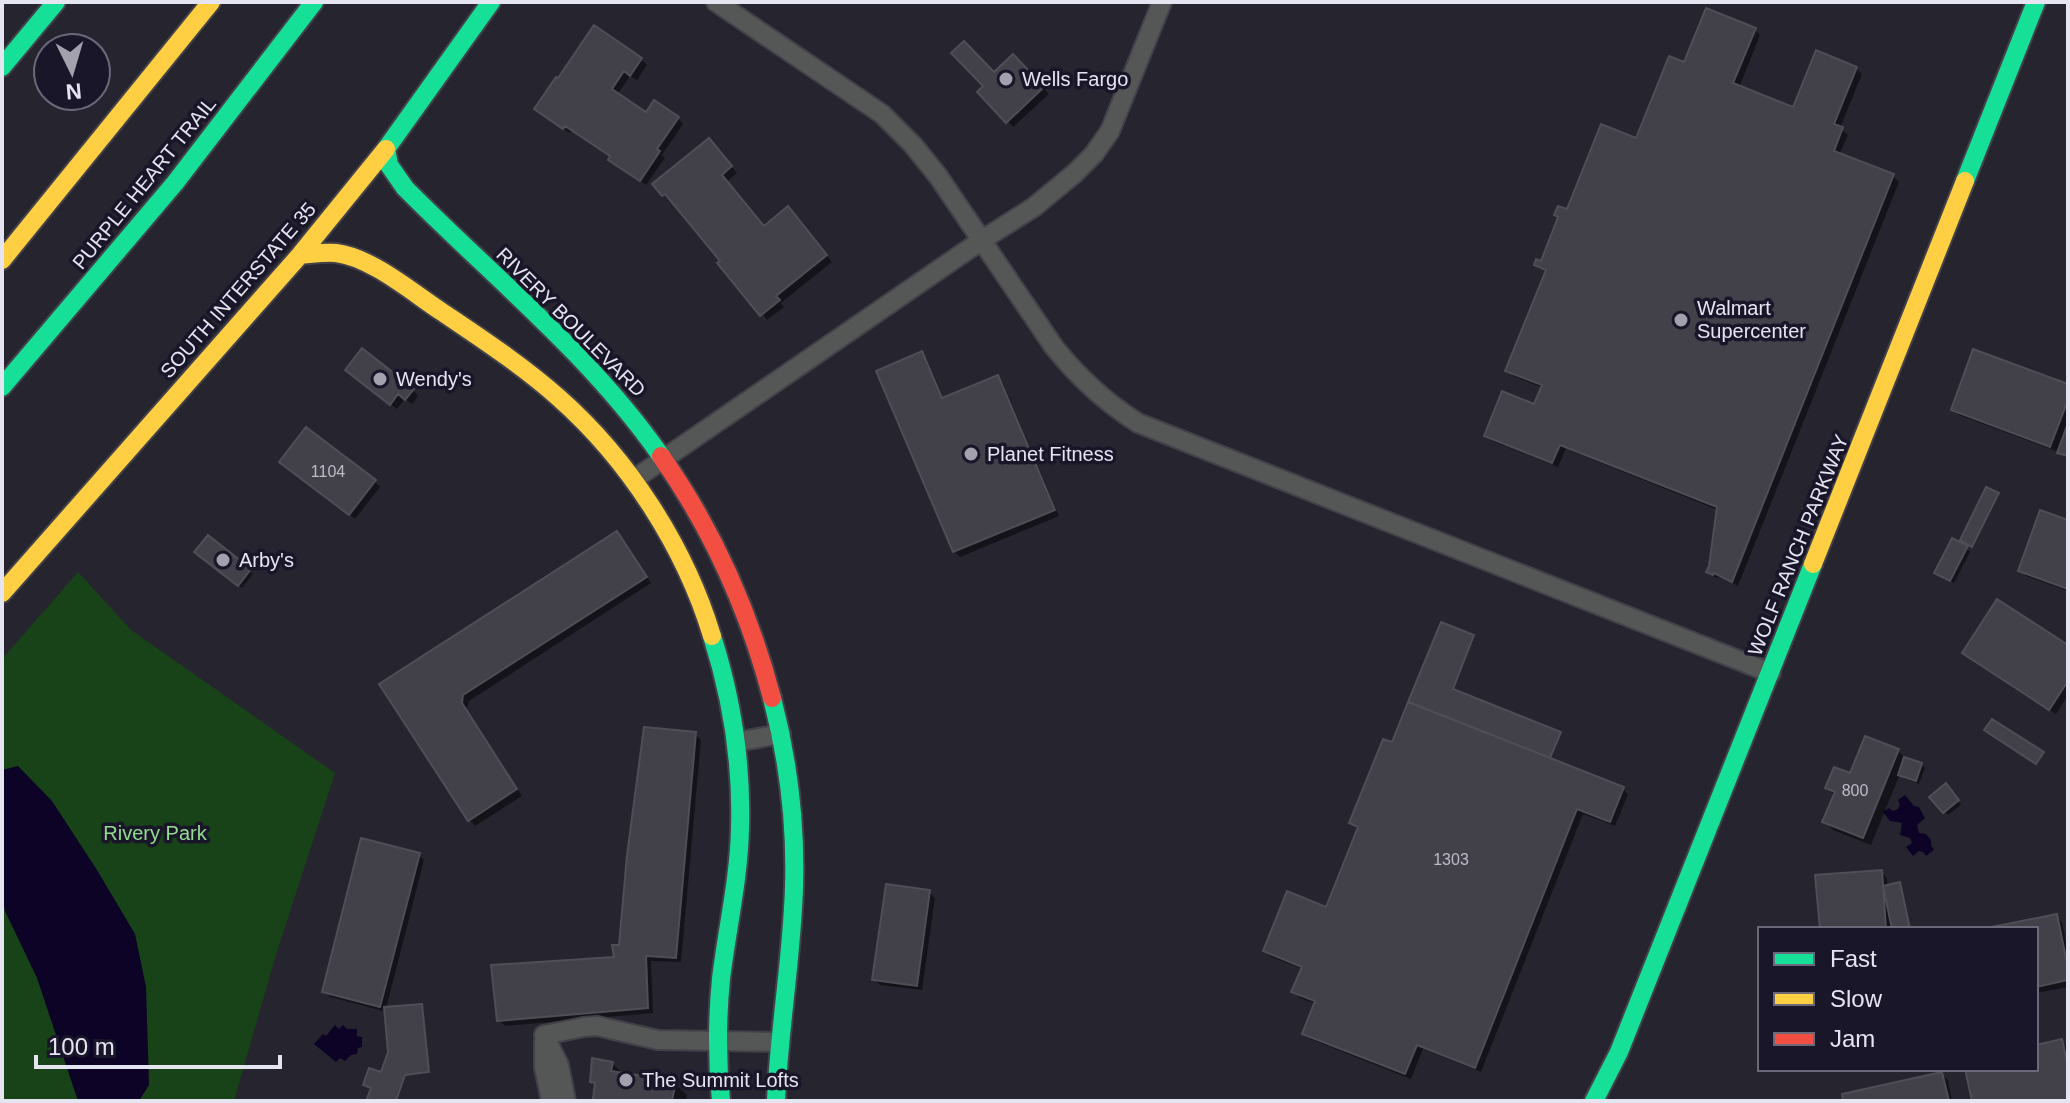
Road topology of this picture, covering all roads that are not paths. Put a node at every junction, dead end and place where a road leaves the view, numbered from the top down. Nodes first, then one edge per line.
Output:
1 (56, 2) edge
2 (211, 2) edge
3 (314, 2) edge
4 (491, 2) edge
5 (716, 2) edge
6 (1162, 2) edge
7 (2036, 2) edge
8 (2, 67) edge
9 (386, 149) junction
10 (982, 240) junction
11 (300, 255) junction
12 (2, 260) edge
13 (2, 387) edge
14 (664, 459) junction
15 (633, 480) junction
16 (2, 593) edge
17 (1771, 673) junction
18 (781, 734) junction
19 (736, 742) junction
20 (544, 1035) junction
21 (718, 1040) junction
22 (779, 1042) junction
23 (551, 1101) edge
24 (566, 1101) edge
25 (721, 1101) edge
26 (776, 1101) edge
27 (1594, 1101) edge

1 - 8 main road
2 - 12 main road
3 - 13 main road, PURPLE HEART TRAIL
4 - 9 main road, SOUTH INTERSTATE 35
5 - 10 street
6 - 10 street
7 - 17 main road, WOLF RANCH PARKWAY
9 - 11 main road, SOUTH INTERSTATE 35
9 - 14 main road, RIVERY BOULEVARD
10 - 14 street
10 - 17 street
11 - 15 main road
11 - 16 main road, SOUTH INTERSTATE 35
14 - 15 street
14 - 18 main road, RIVERY BOULEVARD
15 - 19 main road
17 - 27 main road, WOLF RANCH PARKWAY
18 - 19 street
18 - 22 main road, RIVERY BOULEVARD
19 - 21 main road
20 - 21 street
20 - 23 street
20 - 24 street
21 - 22 street
21 - 25 main road
22 - 26 main road, RIVERY BOULEVARD

